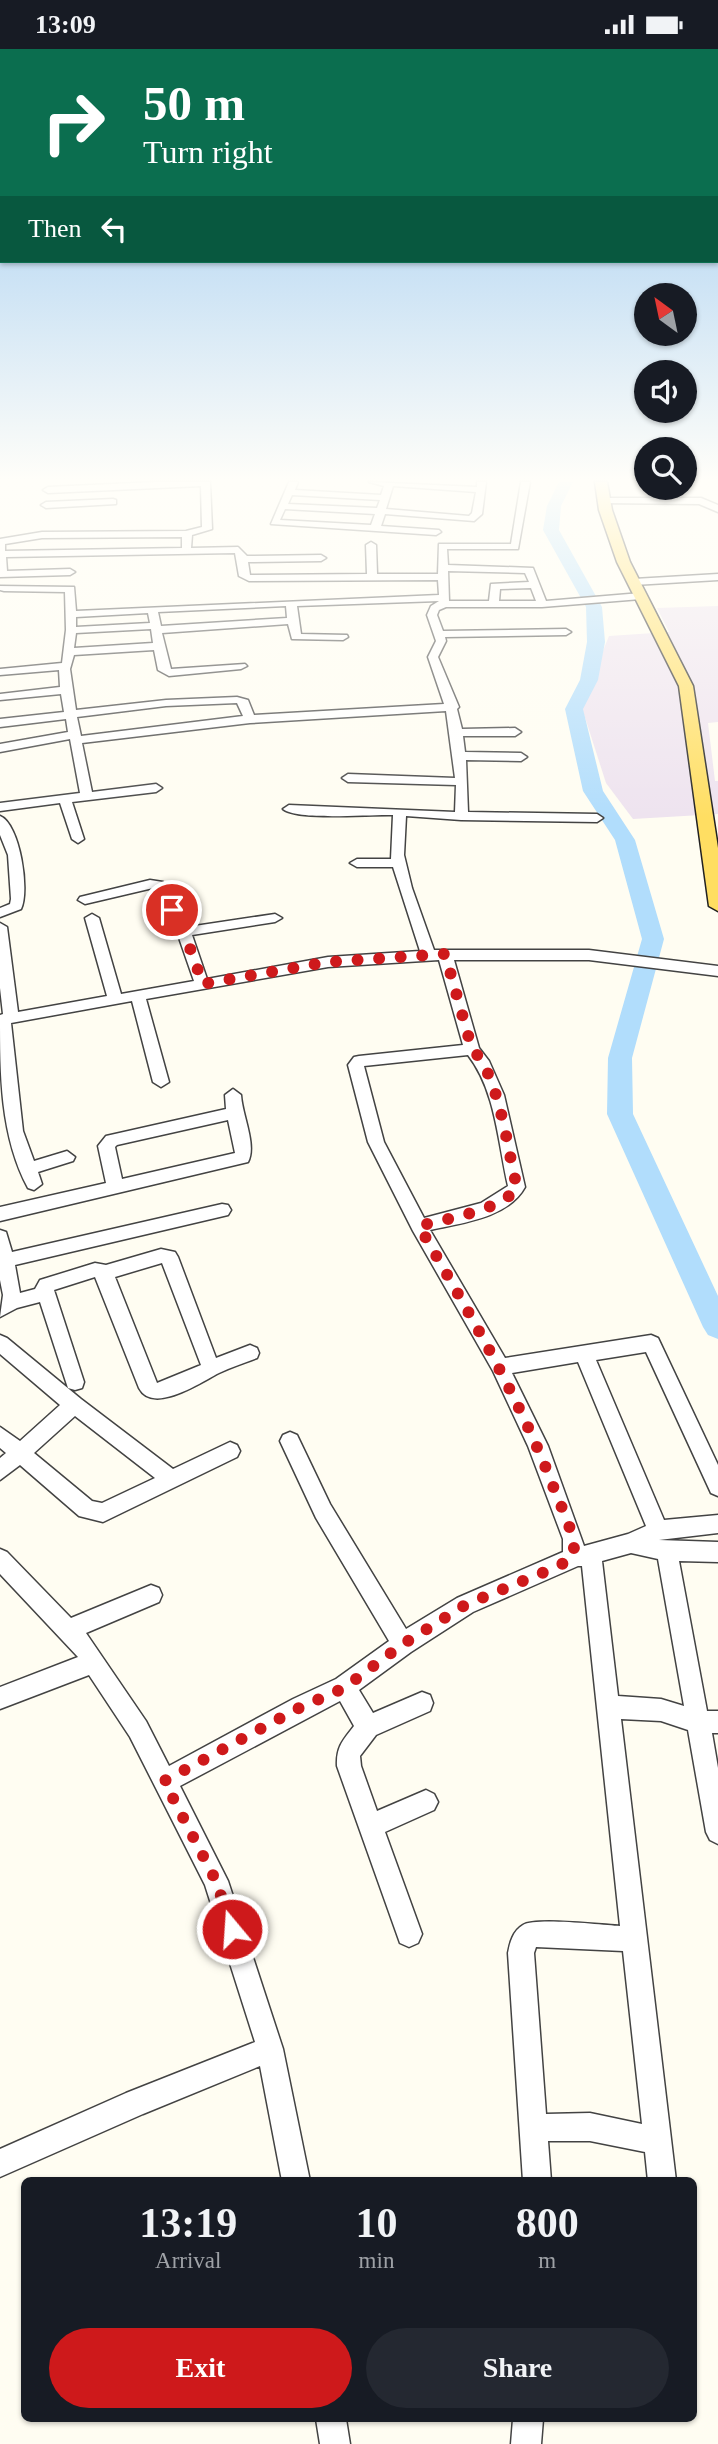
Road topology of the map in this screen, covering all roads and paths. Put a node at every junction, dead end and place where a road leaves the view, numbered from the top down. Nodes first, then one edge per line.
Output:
1 (71, 594) edge
2 (443, 594) edge
3 (495, 594) edge
4 (539, 594) edge
5 (641, 596) joint
6 (443, 601) junction
7 (291, 603) junction
8 (494, 604) junction
9 (542, 604) junction
10 (154, 610) junction
11 (71, 614) junction
12 (293, 620) junction
13 (157, 628) junction
14 (71, 630) junction
15 (566, 632) dead end
16 (439, 634) junction
17 (343, 637) dead end
18 (159, 646) junction
19 (68, 652) junction
20 (241, 666) dead end
21 (64, 667) junction
22 (0, 672) edge
23 (66, 690) junction
24 (0, 697) edge
25 (453, 707) junction
26 (71, 714) junction
27 (250, 719) junction
28 (0, 723) edge
29 (515, 732) dead end
30 (457, 733) junction
31 (76, 737) junction
32 (0, 748) edge
33 (461, 756) junction
34 (521, 757) dead end
35 (348, 778) dead end
36 (462, 782) junction
37 (156, 788) dead end
38 (87, 797) junction
39 (65, 799) junction
40 (0, 807) edge
41 (289, 809) dead end
42 (400, 812) junction
43 (461, 816) junction
44 (597, 818) dead end
45 (0, 820) edge
46 (78, 839) dead end
47 (357, 863) dead end
48 (399, 863) junction
49 (85, 900) dead end
50 (718, 906) edge
51 (0, 913) edge
52 (92, 918) dead end
53 (275, 918) dead end
54 (0, 927) edge
55 (184, 932) junction
56 (437, 954) junction
57 (718, 971) edge
58 (202, 984) junction
59 (138, 995) junction
60 (115, 1000) junction
61 (5, 1019) edge
62 (472, 1049) junction
63 (4, 1054) edge
64 (162, 1082) dead end
65 (233, 1095) dead end
66 (234, 1113) junction
67 (66, 1157) dead end
68 (116, 1187) junction
69 (222, 1210) dead end
70 (0, 1214) edge
71 (419, 1226) junction
72 (0, 1237) edge
73 (6, 1260) junction
74 (104, 1273) junction
75 (45, 1294) junction
76 (5, 1306) edge
77 (0, 1343) edge
78 (250, 1353) dead end
79 (584, 1354) junction
80 (500, 1367) junction
81 (211, 1368) junction
82 (75, 1382) dead end
83 (74, 1405) junction
84 (0, 1436) edge
85 (290, 1441) dead end
86 (230, 1451) dead end
87 (21, 1454) junction
88 (0, 1471) edge
89 (170, 1478) junction
90 (718, 1487) edge
91 (718, 1524) edge
92 (658, 1530) junction
93 (631, 1543) junction
94 (667, 1551) junction
95 (718, 1552) edge
96 (582, 1557) junction
97 (0, 1559) edge
98 (151, 1595) dead end
99 (68, 1630) junction
100 (403, 1644) junction
101 (94, 1663) junction
102 (344, 1688) junction
103 (0, 1698) edge
104 (422, 1703) dead end
105 (610, 1707) junction
106 (709, 1722) edge
107 (368, 1727) junction
108 (164, 1781) junction
109 (426, 1802) dead end
110 (371, 1826) junction
111 (718, 1832) edge
112 (409, 1934) dead end
113 (635, 1940) junction
114 (270, 2049) junction
115 (533, 2128) junction
116 (658, 2141) junction
117 (0, 2163) edge
118 (295, 2177) edge
119 (537, 2177) edge
120 (662, 2177) edge
121 (331, 2422) edge
122 (528, 2422) edge
123 (334, 2444) edge
124 (526, 2444) edge

1 - 11 street
2 - 6 street
3 - 8 street
4 - 9 street
5 - 9 street
5 - 50 main road
6 - 7 street
6 - 8 street
6 - 16 street
7 - 10 street
7 - 12 street
8 - 9 street
10 - 11 street
10 - 13 street
11 - 14 street
12 - 13 street
12 - 17 street
13 - 14 street
13 - 18 street
14 - 19 street
15 - 16 street
16 - 25 street
18 - 19 street
18 - 20 street
19 - 21 street
21 - 22 street
21 - 23 street
23 - 24 street
23 - 26 street
25 - 27 street
25 - 30 street
26 - 27 street
26 - 28 street
26 - 31 street
27 - 31 street
29 - 30 street
30 - 33 street
31 - 32 street
31 - 38 street
33 - 34 street
33 - 36 street
35 - 36 street
36 - 43 street
37 - 38 street
38 - 39 street
39 - 40 street
39 - 46 street
41 - 42 street
42 - 43 street
42 - 48 street
43 - 44 street
45 - 51 street
47 - 48 street
48 - 56 street
49 - 55 street
52 - 60 street
53 - 55 street
54 - 61 street
55 - 58 street
56 - 57 street
56 - 58 street
56 - 62 street
58 - 59 street
59 - 60 street
59 - 64 street
60 - 61 street
61 - 63 street
62 - 71 street
62 - 71 street
63 - 67 street
65 - 66 street
66 - 68 street
66 - 68 street
68 - 70 street
69 - 73 street
71 - 80 street
72 - 73 street
73 - 76 street
74 - 75 street
74 - 81 street
74 - 81 street
75 - 76 street
75 - 82 street
77 - 83 street
78 - 81 street
79 - 80 street
79 - 90 street
79 - 92 street
80 - 96 street
83 - 87 street
83 - 89 street
84 - 87 street
85 - 100 street
86 - 89 street
87 - 88 street
87 - 89 street
91 - 92 street
92 - 93 street
93 - 94 street
93 - 96 street
94 - 95 street
94 - 106 street
96 - 100 street
96 - 105 street
97 - 99 street
98 - 99 street
99 - 101 street
100 - 102 street
101 - 103 street
101 - 108 street
102 - 107 street
102 - 108 street
104 - 107 street
105 - 106 street
105 - 113 street
106 - 111 street
107 - 110 street
108 - 114 street
109 - 110 street
110 - 112 street
113 - 115 street
113 - 116 street
114 - 117 street
114 - 118 street
115 - 116 street
115 - 119 street
116 - 120 street
121 - 123 street
122 - 124 street

